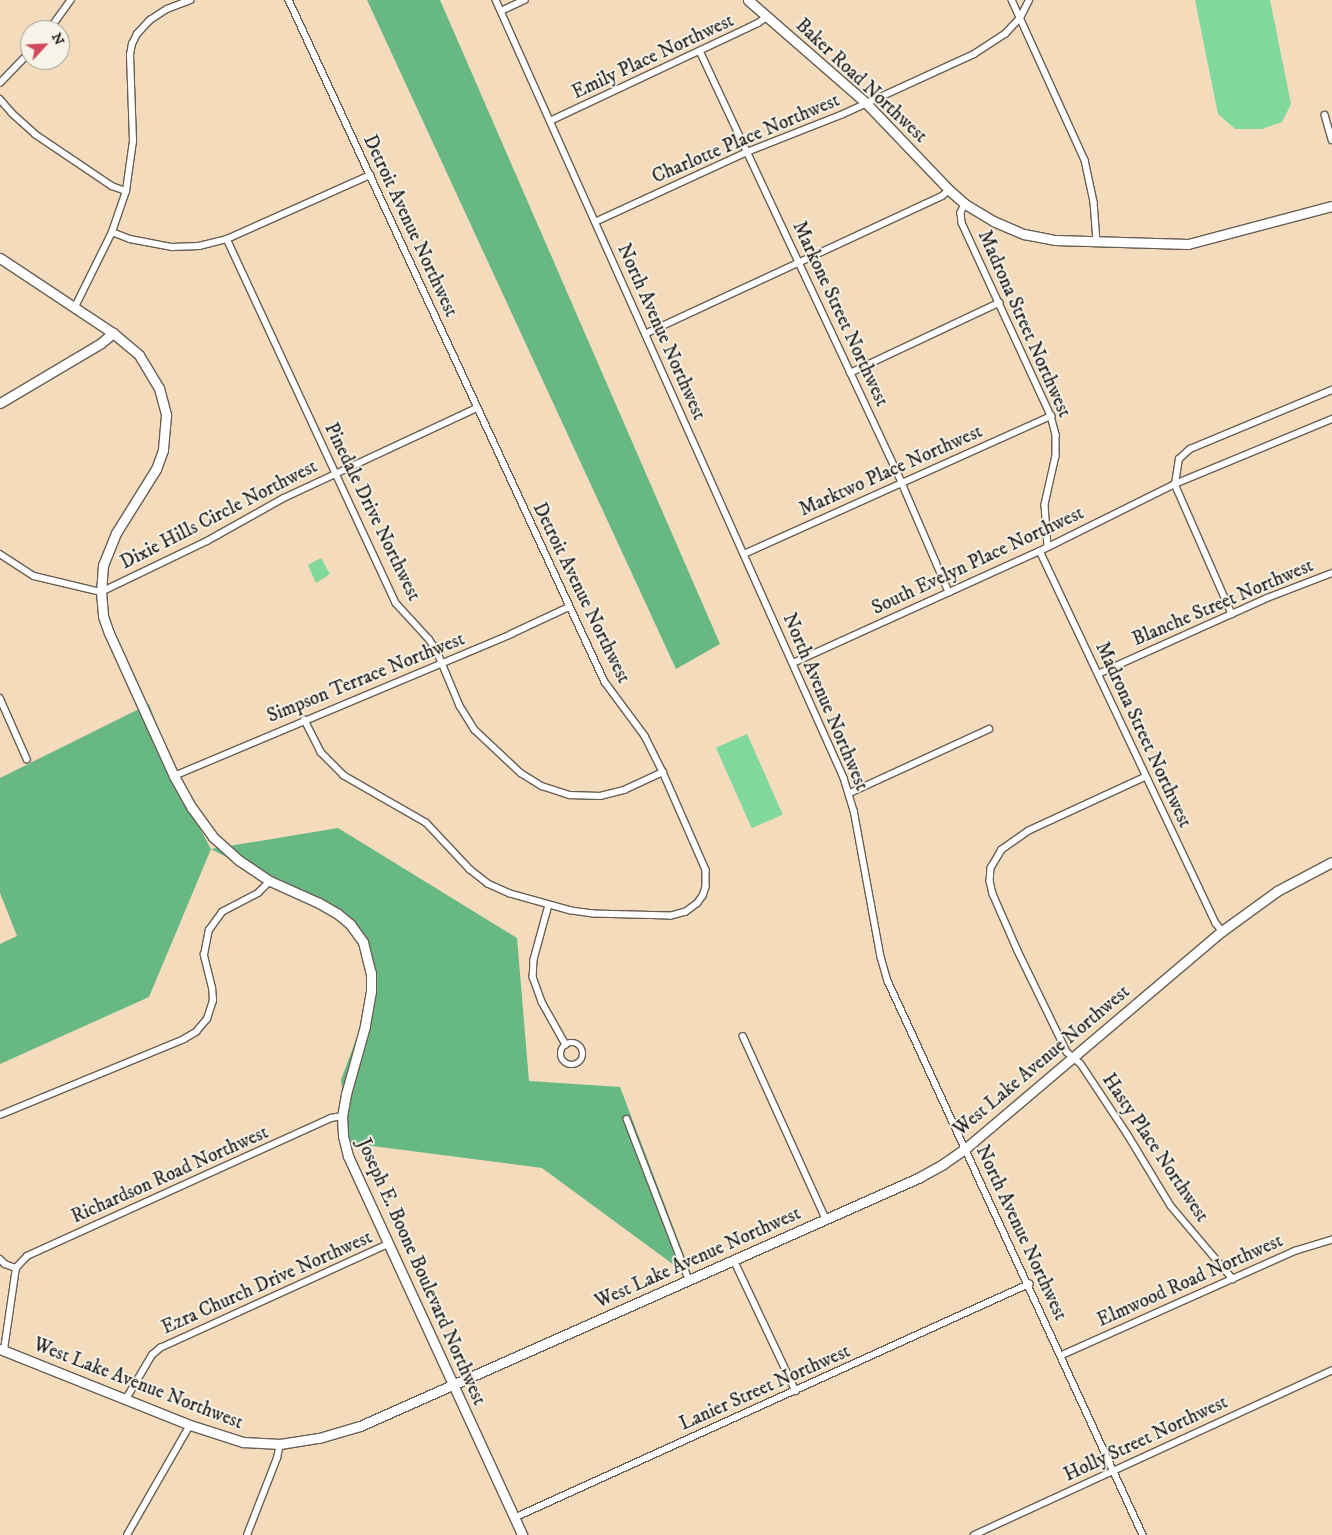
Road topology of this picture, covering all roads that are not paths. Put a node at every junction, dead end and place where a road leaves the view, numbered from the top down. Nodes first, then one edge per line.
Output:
1 (70, 0) edge
2 (190, 0) edge
3 (289, 0) edge
4 (496, 0) edge
5 (525, 0) edge
6 (748, 0) edge
7 (1012, 0) edge
8 (1029, 0) edge
9 (501, 11) junction
10 (767, 17) junction
11 (1020, 18) junction
12 (56, 20) edge
13 (700, 51) junction
14 (20, 62) edge
15 (0, 83) edge
16 (0, 99) edge
17 (866, 103) junction
18 (1325, 115) dead end
19 (550, 122) junction
20 (1332, 140) edge
21 (747, 152) junction
22 (370, 175) junction
23 (949, 190) junction
24 (126, 191) junction
25 (965, 204) junction
26 (1332, 206) edge
27 (595, 222) junction
28 (112, 232) junction
29 (227, 239) junction
30 (1097, 242) junction
31 (0, 258) edge
32 (799, 262) junction
33 (999, 303) junction
34 (75, 307) junction
35 (113, 333) junction
36 (645, 334) junction
37 (850, 373) junction
38 (1332, 390) edge
39 (0, 403) edge
40 (477, 408) junction
41 (1051, 416) junction
42 (1332, 419) edge
43 (335, 474) junction
44 (902, 483) junction
45 (1174, 484) junction
46 (1048, 547) junction
47 (1040, 551) junction
48 (0, 554) edge
49 (744, 554) junction
50 (1332, 573) edge
51 (101, 592) junction
52 (950, 592) junction
53 (569, 607) junction
54 (1232, 614) junction
55 (442, 663) junction
56 (792, 663) junction
57 (1098, 674) junction
58 (0, 698) edge
59 (304, 720) junction
60 (989, 729) dead end
61 (27, 759) dead end
62 (663, 772) junction
63 (174, 776) junction
64 (1146, 777) junction
65 (850, 793) junction
66 (1332, 862) edge
67 (270, 880) junction
68 (549, 905) junction
69 (1222, 931) junction
70 (743, 1036) dead end
71 (566, 1045) dead end
72 (1072, 1057) junction
73 (0, 1115) edge
74 (342, 1116) junction
75 (627, 1119) dead end
76 (966, 1148) junction
77 (826, 1219) junction
78 (1332, 1240) edge
79 (388, 1244) junction
80 (0, 1259) edge
81 (734, 1260) junction
82 (16, 1268) junction
83 (1232, 1278) junction
84 (689, 1280) junction
85 (1029, 1284) junction
86 (2, 1350) edge
87 (1062, 1355) junction
88 (1332, 1370) edge
89 (453, 1385) junction
90 (796, 1391) junction
91 (126, 1399) junction
92 (190, 1425) junction
93 (280, 1444) junction
94 (1114, 1470) junction
95 (514, 1518) junction
96 (127, 1535) edge
97 (247, 1535) edge
98 (522, 1535) edge
99 (974, 1535) edge
100 (1143, 1535) edge

1 - 12 street
2 - 24 street
3 - 22 street, Detroit Avenue Northwest
4 - 9 street, North Avenue Northwest
5 - 9 street
6 - 10 street, Baker Road Northwest
7 - 11 street
8 - 11 street, Charlotte Place Northwest
9 - 19 street, North Avenue Northwest
10 - 13 street, Emily Place Northwest
10 - 17 street, Baker Road Northwest
11 - 17 street, Charlotte Place Northwest
11 - 30 street
13 - 19 street, Emily Place Northwest
13 - 21 street, Markone Street Northwest
14 - 15 street
16 - 24 street
17 - 21 street, Charlotte Place Northwest
17 - 23 street, Baker Road Northwest
18 - 20 street
19 - 27 street, North Avenue Northwest
21 - 27 street, Charlotte Place Northwest
21 - 32 street, Markone Street Northwest
22 - 29 street
22 - 40 street, Detroit Avenue Northwest
23 - 25 street, Baker Road Northwest
23 - 32 street
24 - 28 street
25 - 30 street, Baker Road Northwest
25 - 33 street, Madrona Street Northwest
26 - 30 street, Baker Road Northwest
27 - 36 street, North Avenue Northwest
28 - 29 street
28 - 34 street
29 - 43 street, Pinedale Drive Northwest
31 - 34 street, Joseph E. Boone Boulevard Northwest
32 - 36 street
32 - 37 street, Markone Street Northwest
33 - 37 street
33 - 41 street, Madrona Street Northwest
34 - 35 street, Joseph E. Boone Boulevard Northwest
35 - 39 street
35 - 51 street, Joseph E. Boone Boulevard Northwest
36 - 49 street, North Avenue Northwest
37 - 44 street, Markone Street Northwest
38 - 45 street
40 - 43 street, Dixie Hills Circle Northwest
40 - 53 street, Detroit Avenue Northwest
41 - 44 street, Marktwo Place Northwest
41 - 46 street, Madrona Street Northwest
42 - 45 street, South Evelyn Place Northwest
43 - 51 street, Dixie Hills Circle Northwest
43 - 55 street, Pinedale Drive Northwest
44 - 49 street, Marktwo Place Northwest
44 - 52 street, Markone Street Northwest
45 - 46 street, South Evelyn Place Northwest
45 - 54 street
46 - 47 street, South Evelyn Place Northwest
47 - 52 street, South Evelyn Place Northwest
47 - 57 street, Madrona Street Northwest
48 - 51 street
49 - 56 street, North Avenue Northwest
50 - 54 street, Blanche Street Northwest
51 - 63 street, Joseph E. Boone Boulevard Northwest
52 - 56 street, South Evelyn Place Northwest
53 - 55 street, Simpson Terrace Northwest
53 - 62 street, Detroit Avenue Northwest
54 - 57 street, Blanche Street Northwest
55 - 59 street, Simpson Terrace Northwest
55 - 62 street, Pinedale Drive Northwest
56 - 65 street, North Avenue Northwest
57 - 64 street, Madrona Street Northwest
58 - 61 street
59 - 63 street, Simpson Terrace Northwest
59 - 68 street, Detroit Avenue Northwest
60 - 65 street
62 - 68 street, Detroit Avenue Northwest
63 - 67 street, Joseph E. Boone Boulevard Northwest
64 - 69 street, Madrona Street Northwest
64 - 72 street, Hasty Place Northwest
65 - 76 street, North Avenue Northwest
66 - 69 street, West Lake Avenue Northwest
67 - 73 street
67 - 74 street, Joseph E. Boone Boulevard Northwest
68 - 71 street
69 - 72 street, West Lake Avenue Northwest
70 - 77 street
72 - 76 street, West Lake Avenue Northwest
72 - 83 street, Hasty Place Northwest
74 - 79 street, Joseph E. Boone Boulevard Northwest
74 - 82 street, Richardson Road Northwest
75 - 84 street
76 - 77 street, West Lake Avenue Northwest
76 - 85 street, North Avenue Northwest
77 - 81 street, West Lake Avenue Northwest
78 - 83 street, Elmwood Road Northwest
79 - 89 street, Joseph E. Boone Boulevard Northwest
79 - 91 street, Ezra Church Drive Northwest
80 - 82 street
81 - 84 street, West Lake Avenue Northwest
81 - 90 street
82 - 86 street
83 - 87 street, Elmwood Road Northwest
84 - 89 street, West Lake Avenue Northwest
85 - 87 street, North Avenue Northwest
85 - 90 street, Lanier Street Northwest
86 - 91 street, West Lake Avenue Northwest
87 - 94 street, North Avenue Northwest
88 - 94 street, Holly Street Northwest
89 - 93 street, West Lake Avenue Northwest
89 - 95 street, Joseph E. Boone Boulevard Northwest
90 - 95 street, Lanier Street Northwest
91 - 92 street, West Lake Avenue Northwest
92 - 93 street, West Lake Avenue Northwest
92 - 96 street
93 - 97 street
94 - 99 street, Holly Street Northwest
94 - 100 street, North Avenue Northwest
95 - 98 street, Joseph E. Boone Boulevard Northwest

